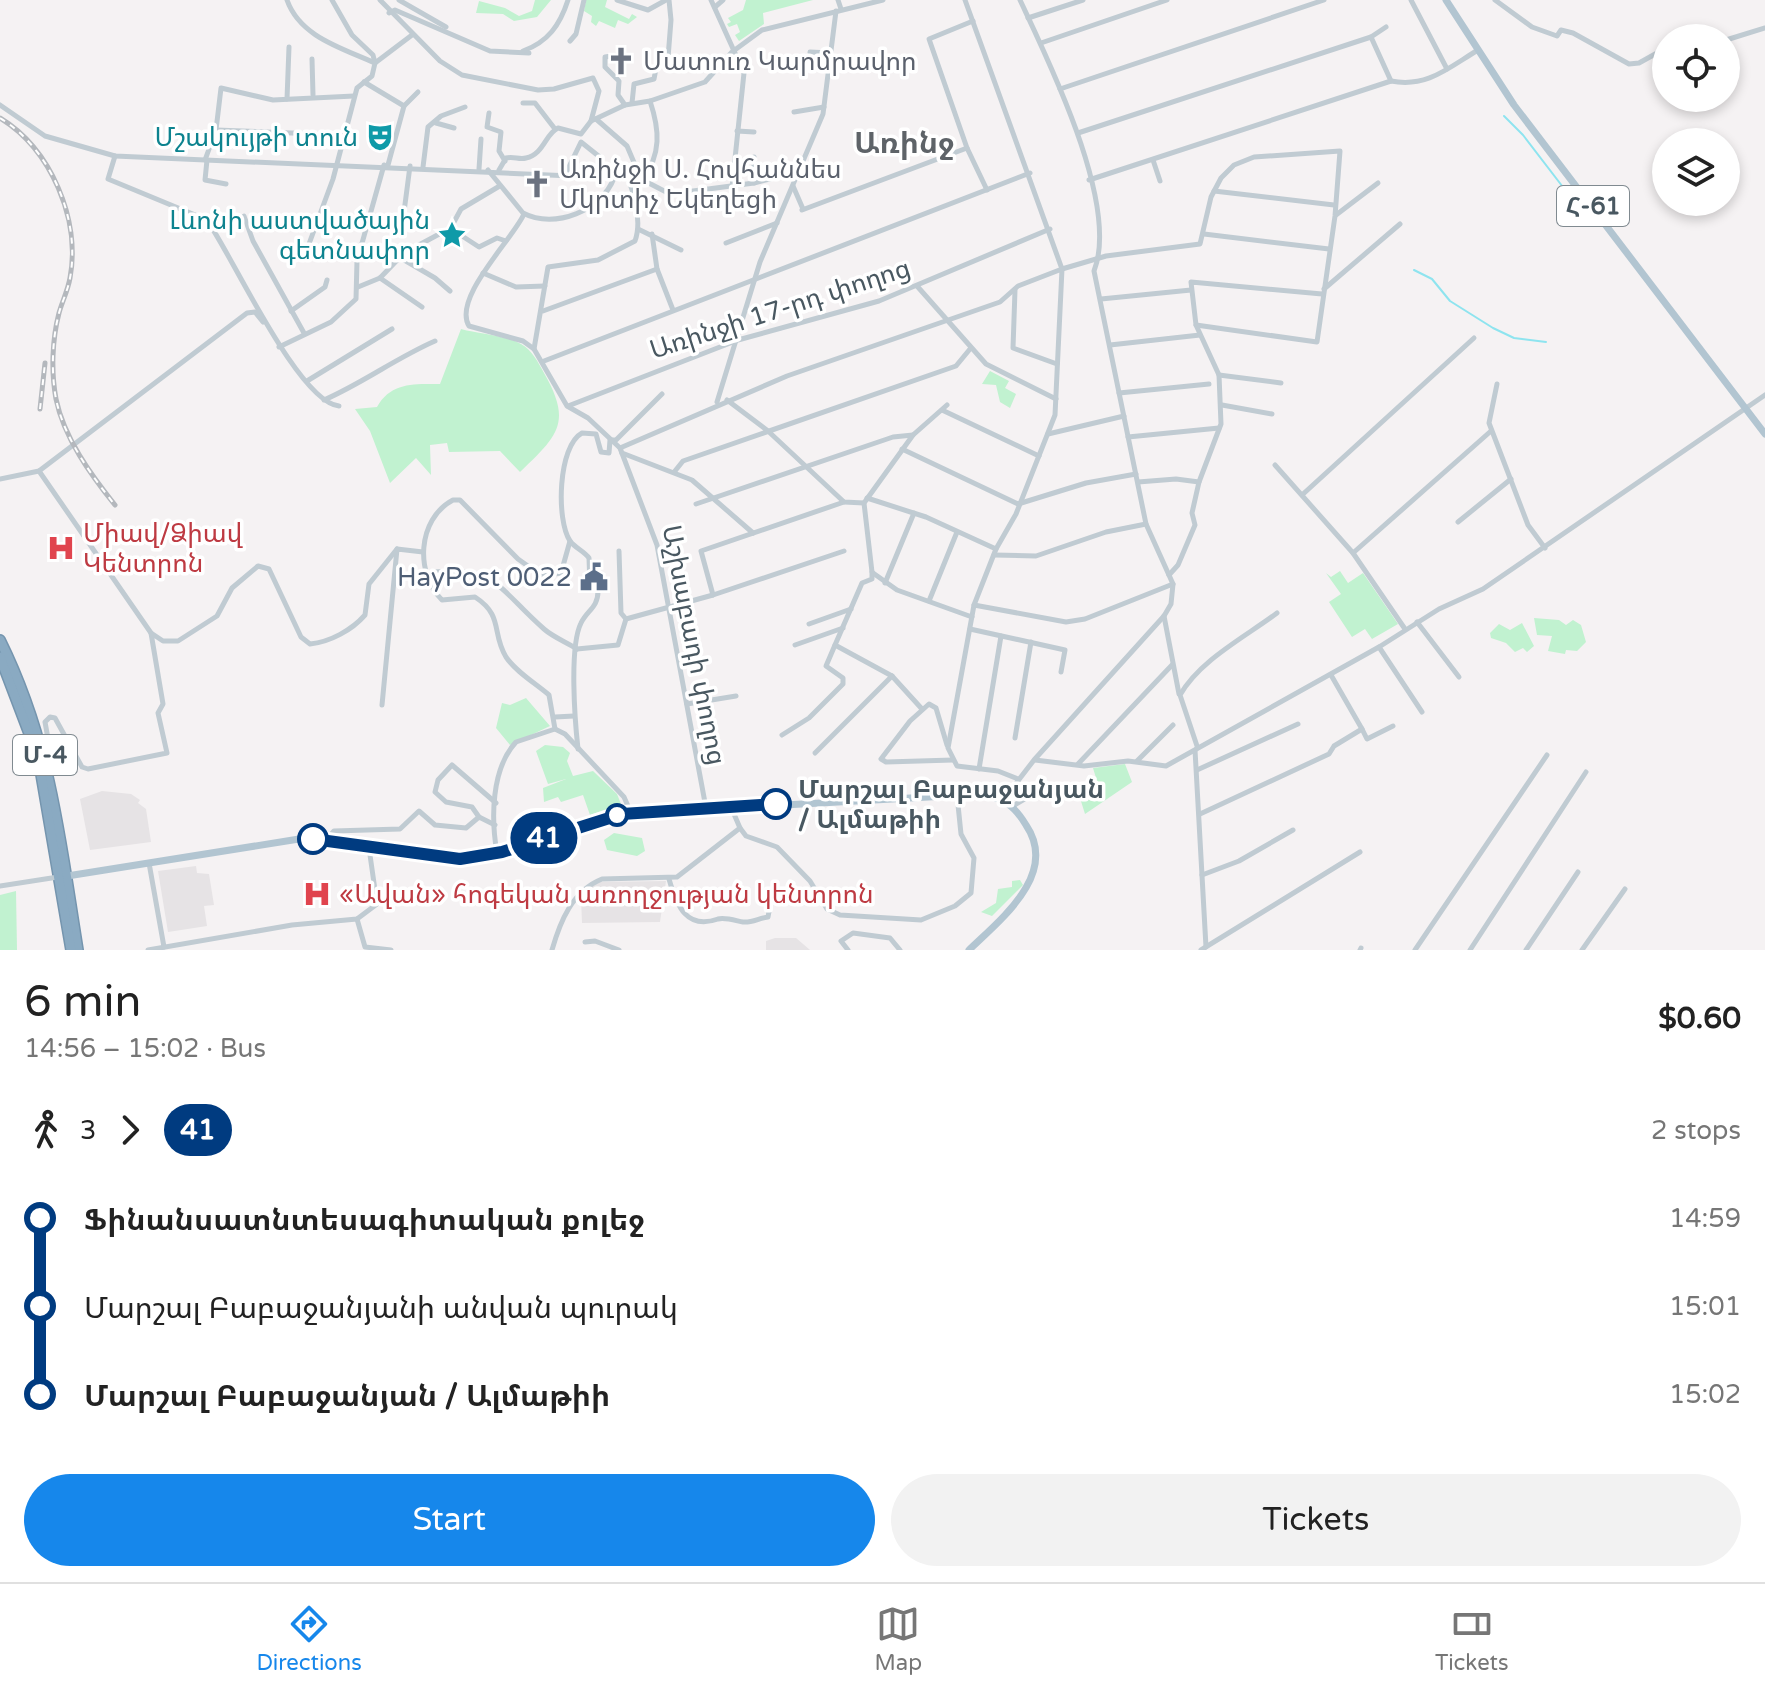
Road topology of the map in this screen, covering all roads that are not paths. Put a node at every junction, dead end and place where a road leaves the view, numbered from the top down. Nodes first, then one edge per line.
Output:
1 (287, 0) edge
2 (332, 0) edge
3 (380, 0) edge
4 (399, 0) edge
5 (568, 0) edge
6 (584, 0) edge
7 (617, 0) edge
8 (667, 0) edge
9 (711, 0) edge
10 (723, 0) edge
11 (838, 0) edge
12 (883, 0) edge
13 (965, 0) edge
14 (1020, 0) edge
15 (1083, 0) edge
16 (1167, 0) edge
17 (1324, 0) edge
18 (1411, 0) edge
19 (1446, 0) edge
20 (1495, 0) edge
21 (871, 2) edge
22 (715, 7) junction
23 (838, 10) junction
24 (389, 13) junction
25 (1028, 18) junction
26 (973, 21) junction
27 (1386, 27) dead end
28 (1765, 28) edge
29 (412, 35) junction
30 (1740, 36) edge
31 (1371, 37) junction
32 (459, 38) junction
33 (570, 41) dead end
34 (1041, 43) junction
35 (289, 47) dead end
36 (1478, 50) junction
37 (732, 52) junction
38 (810, 52) dead end
39 (830, 53) junction
40 (618, 55) dead end
41 (1652, 56) edge
42 (312, 59) dead end
43 (375, 63) junction
44 (1447, 69) junction
45 (1391, 81) junction
46 (364, 82) junction
47 (1060, 89) junction
48 (418, 92) dead end
49 (313, 95) junction
50 (354, 96) junction
51 (287, 99) junction
52 (650, 101) junction
53 (523, 103) dead end
54 (629, 104) junction
55 (0, 105) edge
56 (404, 106) junction
57 (465, 107) dead end
58 (824, 107) junction
59 (794, 112) dead end
60 (489, 113) dead end
61 (594, 120) junction
62 (436, 123) junction
63 (454, 128) dead end
64 (555, 129) junction
65 (216, 130) junction
66 (737, 131) junction
67 (754, 132) dead end
68 (1078, 133) junction
69 (342, 135) junction
70 (481, 139) dead end
71 (967, 148) junction
72 (115, 156) junction
73 (754, 157) dead end
74 (206, 160) junction
75 (1153, 160) junction
76 (505, 161) junction
77 (336, 163) junction
78 (386, 165) junction
79 (410, 166) junction
80 (423, 167) junction
81 (479, 169) junction
82 (488, 169) junction
83 (499, 170) junction
84 (798, 172) junction
85 (1030, 173) junction
86 (564, 176) junction
87 (605, 177) junction
88 (615, 178) junction
89 (628, 178) junction
90 (642, 179) junction
91 (1089, 180) junction
92 (1160, 181) dead end
93 (754, 183) junction
94 (1378, 183) dead end
95 (226, 184) dead end
96 (792, 185) junction
97 (498, 187) junction
98 (732, 187) junction
99 (987, 190) junction
100 (1214, 191) junction
101 (1334, 205) junction
102 (524, 214) junction
103 (244, 216) dead end
104 (1335, 216) junction
105 (454, 222) dead end
106 (777, 223) junction
107 (1400, 224) dead end
108 (638, 229) junction
109 (1050, 229) junction
110 (652, 234) junction
111 (1204, 234) junction
112 (401, 235) dead end
113 (506, 241) junction
114 (726, 243) dead end
115 (1329, 249) junction
116 (681, 250) dead end
117 (306, 252) dead end
118 (399, 257) junction
119 (1099, 257) junction
120 (657, 269) junction
121 (1062, 269) junction
122 (483, 273) junction
123 (380, 278) junction
124 (755, 278) junction
125 (327, 280) dead end
126 (545, 286) junction
127 (917, 286) junction
128 (358, 287) junction
129 (1015, 289) junction
130 (1191, 290) junction
131 (450, 291) dead end
132 (1323, 292) junction
133 (1100, 299) junction
134 (422, 307) dead end
135 (673, 310) junction
136 (291, 311) junction
137 (543, 311) junction
138 (949, 321) junction
139 (267, 325) junction
140 (1196, 325) junction
141 (392, 329) dead end
142 (304, 333) junction
143 (1200, 335) junction
144 (1474, 338) dead end
145 (738, 340) junction
146 (435, 341) dead end
147 (1110, 345) junction
148 (279, 347) junction
149 (534, 349) junction
150 (970, 349) junction
151 (544, 361) junction
152 (1058, 363) junction
153 (1219, 375) junction
154 (307, 381) junction
155 (1281, 383) dead end
156 (1209, 384) dead end
157 (1497, 384) dead end
158 (1119, 393) junction
159 (662, 394) dead end
160 (1765, 395) edge
161 (1056, 399) junction
162 (726, 400) junction
163 (323, 401) junction
164 (717, 403) junction
165 (1222, 405) junction
166 (339, 406) dead end
167 (567, 406) junction
168 (1745, 409) junction
169 (1272, 414) dead end
170 (1124, 416) junction
171 (1220, 428) junction
172 (768, 431) junction
173 (1491, 431) junction
174 (1048, 434) junction
175 (1765, 434) edge
176 (913, 435) junction
177 (1128, 437) junction
178 (616, 440) junction
179 (902, 449) junction
180 (621, 450) junction
181 (1039, 456) junction
182 (1275, 465) dead end
183 (805, 468) junction
184 (39, 471) junction
185 (675, 471) junction
186 (1136, 474) junction
187 (0, 479) edge
188 (1511, 479) junction
189 (1138, 482) junction
190 (1199, 482) junction
191 (1302, 495) junction
192 (713, 499) junction
193 (865, 501) junction
194 (844, 502) junction
195 (696, 504) dead end
196 (1018, 504) junction
197 (914, 513) junction
198 (1458, 522) dead end
199 (1146, 524) junction
200 (957, 532) junction
201 (753, 533) junction
202 (570, 541) junction
203 (1545, 548) junction
204 (397, 549) junction
205 (619, 551) dead end
206 (844, 551) dead end
207 (423, 552) junction
208 (995, 552) junction
209 (1353, 553) junction
210 (872, 572) junction
211 (424, 573) junction
212 (1169, 575) junction
213 (885, 583) junction
214 (1173, 584) junction
215 (713, 595) junction
216 (929, 601) junction
217 (974, 605) junction
218 (670, 608) junction
219 (852, 609) junction
220 (1277, 613) dead end
221 (1164, 616) junction
222 (972, 617) junction
223 (626, 619) junction
224 (1417, 622) junction
225 (809, 624) dead end
226 (844, 627) junction
227 (970, 629) junction
228 (1405, 629) junction
229 (151, 633) junction
230 (1001, 636) junction
231 (0, 640) edge
232 (1031, 642) junction
233 (795, 645) dead end
234 (835, 645) junction
235 (1379, 647) junction
236 (577, 649) junction
237 (0, 657) edge
238 (1172, 665) junction
239 (1061, 672) dead end
240 (1331, 675) junction
241 (892, 676) junction
242 (1459, 677) dead end
243 (1180, 695) junction
244 (736, 696) dead end
245 (687, 704) junction
246 (382, 705) dead end
247 (922, 709) junction
248 (1422, 712) dead end
249 (574, 716) junction
250 (555, 717) junction
251 (1298, 724) dead end
252 (1173, 725) dead end
253 (1393, 726) dead end
254 (555, 729) junction
255 (1362, 729) junction
256 (782, 735) dead end
257 (1015, 738) dead end
258 (948, 748) junction
259 (1196, 748) junction
260 (578, 749) junction
261 (815, 753) dead end
262 (1547, 755) dead end
263 (953, 760) junction
264 (1034, 760) junction
265 (47, 761) junction
266 (1136, 762) junction
267 (1078, 764) junction
268 (979, 769) junction
269 (1197, 770) junction
270 (1586, 772) dead end
271 (1018, 779) junction
272 (1049, 791) dead end
273 (957, 793) junction
274 (1004, 799) junction
275 (496, 803) junction
276 (1013, 806) junction
277 (731, 807) junction
278 (706, 808) junction
279 (631, 813) junction
280 (1200, 814) junction
281 (479, 817) junction
282 (495, 825) junction
283 (740, 828) junction
284 (1293, 830) dead end
285 (327, 840) junction
286 (369, 847) junction
287 (1360, 852) dead end
288 (497, 853) junction
289 (149, 863) junction
290 (1578, 872) dead end
291 (1202, 875) junction
292 (63, 877) junction
293 (669, 879) junction
294 (0, 886) edge
295 (1625, 889) dead end
296 (772, 895) dead end
297 (357, 919) junction
298 (585, 942) dead end
299 (167, 948) edge
300 (1204, 948) edge
301 (71, 950) edge
302 (78, 950) edge
303 (148, 950) edge
304 (391, 950) edge
305 (552, 950) edge
306 (619, 950) edge
307 (848, 950) edge
308 (900, 950) edge
309 (969, 950) edge
310 (1415, 950) edge
311 (1470, 950) edge
312 (1526, 950) edge
313 (1582, 950) edge

1 - 43 street
2 - 43 street
3 - 24 street
4 - 32 street
5 - 32 street
6 - 33 street
7 - 8 street
8 - 54 street
9 - 22 street
10 - 22 street
11 - 23 street
12 - 21 street
13 - 26 street
14 - 25 street
15 - 25 street
16 - 34 street
17 - 47 street
18 - 44 street
19 - 36 main road, Հ-61
20 - 41 street
21 - 23 street
22 - 37 street
23 - 37 street
23 - 39 street
24 - 29 street
24 - 32 street
25 - 34 street
26 - 71 street
26 - 85 street
27 - 31 street
28 - 30 street
29 - 43 street
29 - 61 street
31 - 45 street
31 - 68 street
34 - 47 street
35 - 51 street
36 - 44 street
36 - 168 main road, Հ-61
37 - 52 street
37 - 66 street
38 - 39 street
39 - 58 street
40 - 54 street
42 - 49 street
43 - 46 street
44 - 45 street
45 - 75 street
46 - 50 street
46 - 56 street
47 - 68 street
48 - 56 street
49 - 50 street
49 - 51 street
50 - 69 street
51 - 65 street
52 - 54 street
52 - 90 street
53 - 64 street
54 - 61 street
55 - 72 street
56 - 78 street
57 - 62 street
58 - 59 street
58 - 84 street
60 - 76 street
61 - 64 street
61 - 90 street
62 - 63 street
62 - 80 street
64 - 76 street
65 - 69 street
65 - 74 street
66 - 67 street
66 - 98 street
68 - 91 street
69 - 77 street
70 - 81 street
71 - 96 street
71 - 99 street
72 - 74 street
72 - 139 street
73 - 93 street
74 - 77 street
74 - 95 street
75 - 91 street
75 - 92 street
76 - 83 street
77 - 78 street
77 - 117 street
78 - 79 street
78 - 128 street
79 - 80 street
79 - 112 street
80 - 81 street
81 - 82 street
82 - 83 street
82 - 97 street
83 - 86 street
84 - 93 street
84 - 96 street
85 - 99 street
85 - 109 street
86 - 87 street
86 - 87 street
87 - 88 street
88 - 89 street
88 - 102 street
89 - 90 street
89 - 108 street
90 - 98 street
91 - 119 street
93 - 98 street
94 - 104 street
96 - 106 street
97 - 102 street
97 - 105 street
99 - 124 street
100 - 101 street
100 - 101 street
100 - 111 street
101 - 104 street
102 - 113 street
103 - 136 street
104 - 115 street
106 - 114 street
106 - 124 street
107 - 132 street
108 - 110 street
108 - 126 street
109 - 121 street
109 - 127 street, Առինջի 17-րդ փողոց
110 - 116 street
110 - 120 street
111 - 115 street
111 - 119 street
113 - 118 street
113 - 122 street
115 - 132 street
118 - 123 street
118 - 131 street
119 - 121 street
119 - 133 street
120 - 135 street
120 - 137 street
121 - 129 street
121 - 152 street
122 - 126 street
122 - 149 street
123 - 128 street
123 - 134 street
124 - 135 street
124 - 145 street
125 - 136 street
126 - 137 street
127 - 138 street
127 - 145 street, Առինջի 17-րդ փողոց
128 - 142 street
129 - 138 street
129 - 152 street
130 - 132 street
130 - 133 street
130 - 140 street
132 - 140 street
133 - 147 street
135 - 151 street
136 - 142 street
137 - 149 street
138 - 150 street
138 - 162 street
139 - 148 street
139 - 184 street
140 - 143 street
141 - 154 street
142 - 148 street
143 - 147 street
143 - 153 street
144 - 191 street
145 - 164 street
145 - 167 street, Առինջի 17-րդ փողոց
146 - 163 street
147 - 158 street
148 - 154 street
149 - 151 street
150 - 161 street
150 - 172 street
151 - 167 street
152 - 161 street
153 - 155 street
153 - 165 street
154 - 163 street
156 - 158 street
157 - 173 street
158 - 170 street
159 - 178 street
160 - 168 street
161 - 174 street
162 - 164 street
162 - 172 street
163 - 166 street
164 - 180 street
165 - 169 street
165 - 171 street
167 - 178 street
168 - 175 main road, Հ-61
168 - 203 street
170 - 174 street
170 - 177 street
171 - 177 street
171 - 190 street
172 - 183 street
172 - 185 street
173 - 188 street
173 - 209 street
174 - 181 street
176 - 179 street
176 - 181 street
176 - 183 street
177 - 186 street
178 - 180 street, Աշխաբադի փողոց
178 - 202 street
179 - 193 street
179 - 196 street
180 - 185 street
180 - 218 street, Աշխաբադի փողոց
181 - 196 street
182 - 191 street
183 - 192 street
183 - 194 street
184 - 187 street
184 - 229 street
185 - 192 street
186 - 189 street
186 - 196 street
188 - 198 street
188 - 203 street
189 - 190 street
189 - 199 street
190 - 212 street
191 - 209 street
192 - 195 street
192 - 201 street
193 - 194 street
193 - 197 street
193 - 210 street
194 - 201 street
196 - 208 street
197 - 200 street
197 - 213 street
199 - 208 street
199 - 212 street
200 - 208 street
200 - 216 street
201 - 215 street
202 - 207 street
202 - 236 street
203 - 224 street
204 - 207 street
204 - 229 street
204 - 246 street
205 - 223 street
206 - 215 street
207 - 211 street
208 - 217 street
209 - 228 street
210 - 213 street
210 - 219 street
211 - 236 street
211 - 250 street
212 - 214 street
213 - 216 street
214 - 217 street
214 - 221 street
215 - 218 street
216 - 222 street
217 - 222 street
218 - 223 street
218 - 245 street, Աշխաբադի փողոց
219 - 225 street
219 - 226 street
220 - 243 street
221 - 238 street
221 - 264 street
222 - 227 street
223 - 236 street
224 - 228 street
224 - 242 street
226 - 233 street
226 - 234 street
227 - 230 street
227 - 258 street
228 - 235 street
229 - 265 street
230 - 232 street
230 - 268 street
231 - 265 highway, Մ-4
232 - 239 street
232 - 257 street
234 - 241 street
234 - 256 street
235 - 240 street
235 - 248 street
236 - 249 street
237 - 292 highway, Մ-4
238 - 243 street
238 - 267 street
240 - 255 street
240 - 259 street
241 - 247 street
241 - 261 street
243 - 259 street
244 - 245 street
245 - 278 street, Աշխաբադի փողոց
247 - 258 street
247 - 263 street
249 - 250 street
249 - 260 street
250 - 254 street
251 - 269 street
252 - 266 street
253 - 255 street
254 - 260 street
254 - 275 street
255 - 280 street
258 - 263 street
259 - 266 street
259 - 269 street
260 - 279 street
262 - 310 street
263 - 268 street
264 - 267 street
264 - 271 street
265 - 292 highway, Մ-4
266 - 267 street
268 - 271 street
269 - 280 street
270 - 311 street
271 - 274 street
272 - 276 street
273 - 274 main road
273 - 277 main road
273 - 283 street
274 - 276 main road
275 - 281 street
275 - 282 street
276 - 309 main road
277 - 278 main road
277 - 283 street
278 - 279 main road
279 - 288 main road
280 - 291 street
281 - 282 street
281 - 285 street
282 - 288 street
283 - 293 street
284 - 291 street
285 - 286 main road
285 - 289 main road
286 - 288 main road
286 - 297 street
287 - 300 street
289 - 292 main road
289 - 299 street
290 - 312 street
291 - 300 street
292 - 294 street
292 - 301 highway, Մ-4
292 - 302 highway, Մ-4
293 - 296 street
293 - 305 street
295 - 313 street
297 - 299 street
297 - 304 street
298 - 306 street
299 - 303 street
307 - 308 street

